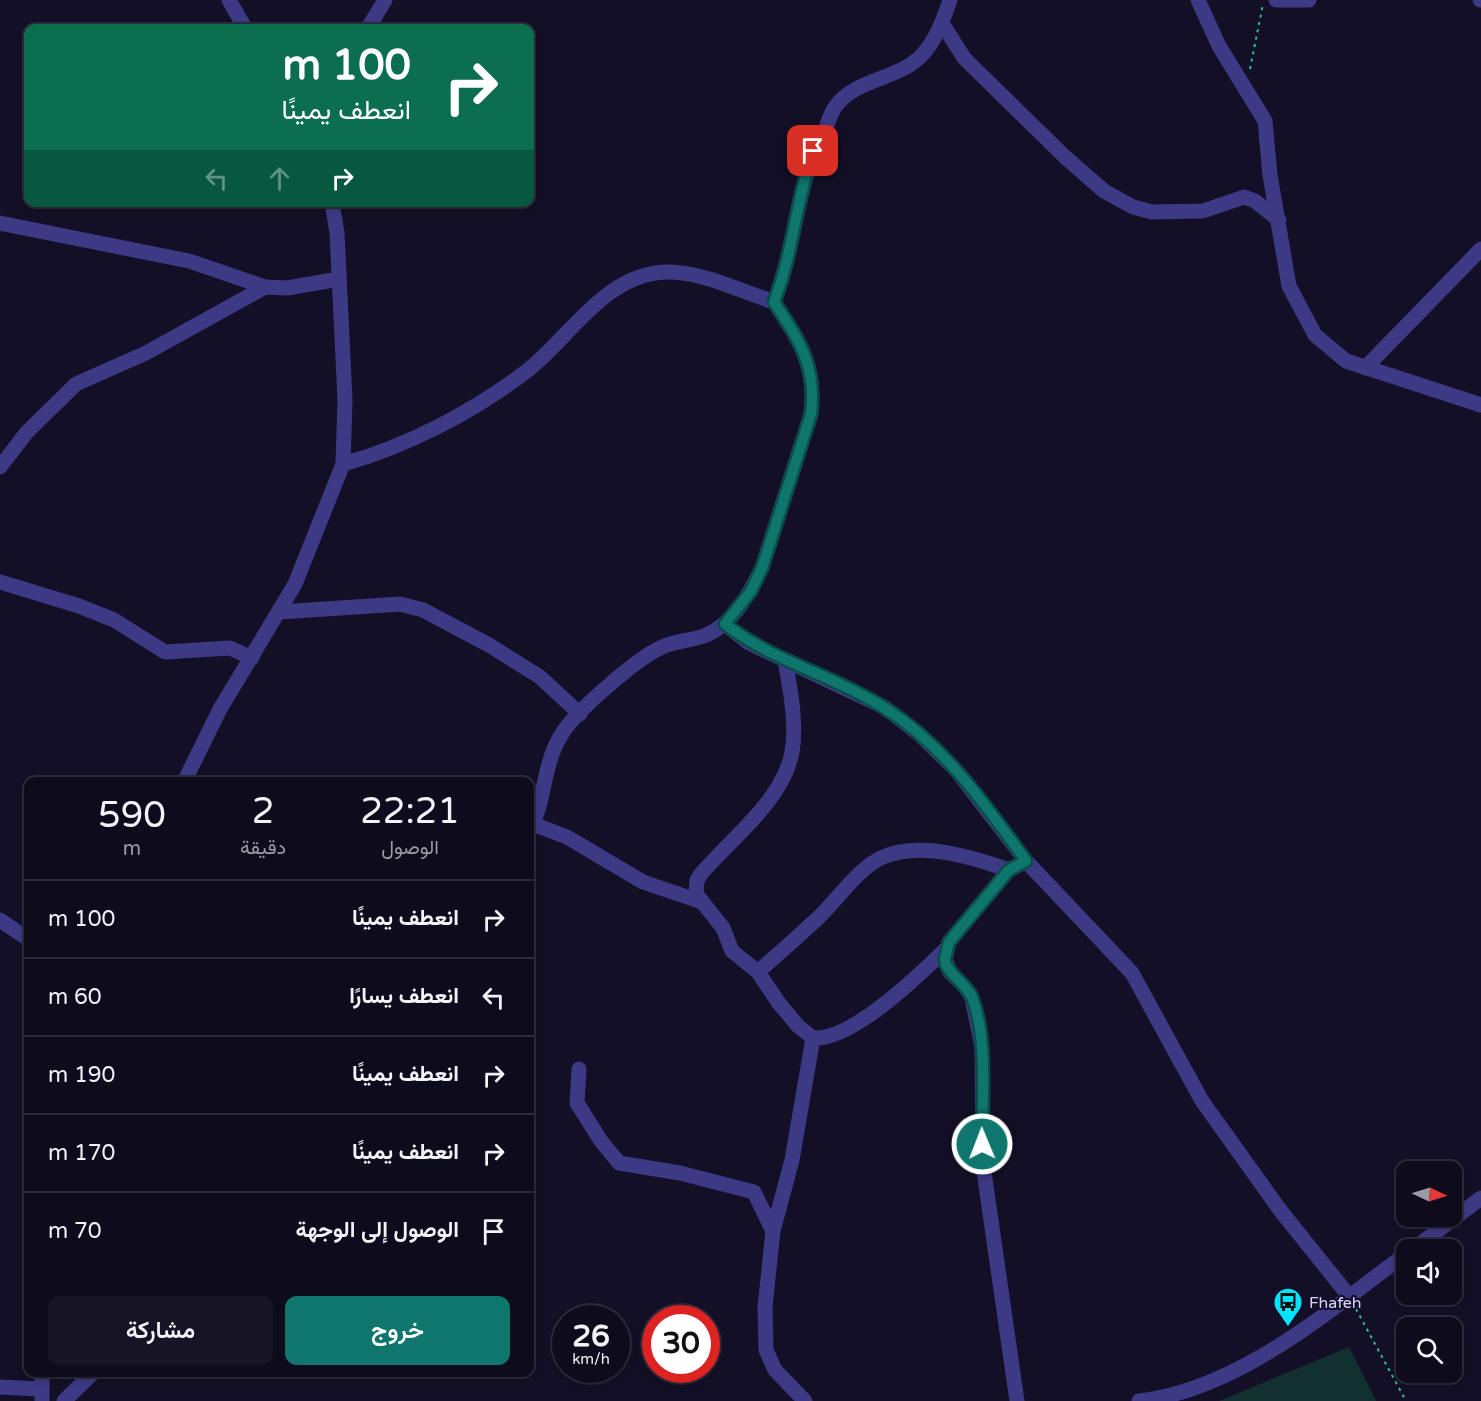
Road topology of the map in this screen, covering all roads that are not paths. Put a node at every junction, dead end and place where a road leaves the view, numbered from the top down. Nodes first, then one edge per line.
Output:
1 (229, 0) edge
2 (385, 0) edge
3 (950, 0) edge
4 (1198, 0) edge
5 (1276, 0) edge
6 (1309, 0) edge
7 (942, 23) junction
8 (243, 24) edge
9 (370, 24) edge
10 (332, 207) edge
11 (1279, 220) junction
12 (0, 223) edge
13 (1481, 249) edge
14 (339, 279) junction
15 (265, 287) junction
16 (774, 302) junction
17 (1365, 368) junction
18 (1481, 405) edge
19 (343, 464) junction
20 (0, 467) edge
21 (0, 582) edge
22 (280, 612) junction
23 (725, 624) junction
24 (252, 658) junction
25 (785, 660) junction
26 (580, 714) junction
27 (186, 777) edge
28 (534, 815) edge
29 (534, 828) edge
30 (1026, 861) junction
31 (1009, 870) junction
32 (702, 902) junction
33 (0, 920) edge
34 (24, 936) edge
35 (946, 949) junction
36 (758, 972) junction
37 (813, 1038) junction
38 (579, 1069) dead end
39 (1481, 1197) edge
40 (773, 1231) junction
41 (1426, 1239) edge
42 (1396, 1261) edge
43 (1349, 1296) junction
44 (42, 1377) edge
45 (89, 1377) edge
46 (0, 1387) edge
47 (41, 1395) edge
48 (64, 1401) edge
49 (805, 1401) edge
50 (1017, 1401) edge
51 (1139, 1401) edge

1 - 8 street
2 - 9 street
3 - 7 street
4 - 11 street
5 - 6 street
7 - 11 street
7 - 16 street
10 - 14 street
11 - 17 street
12 - 15 street
13 - 17 street
14 - 15 street
14 - 19 street
15 - 20 street
16 - 19 street
16 - 23 street
17 - 18 street
19 - 22 street
21 - 24 street
22 - 24 street
22 - 26 street
23 - 25 street
23 - 26 street
24 - 27 street
25 - 30 street
25 - 32 street
26 - 28 street
29 - 32 street
30 - 31 street
30 - 43 street
31 - 35 street
31 - 36 street
32 - 36 street
33 - 34 street
35 - 37 street
35 - 50 street
36 - 37 street
37 - 40 street
38 - 40 street
39 - 41 street
40 - 49 street
42 - 43 street
43 - 51 street
44 - 47 street
45 - 48 street
46 - 47 street

